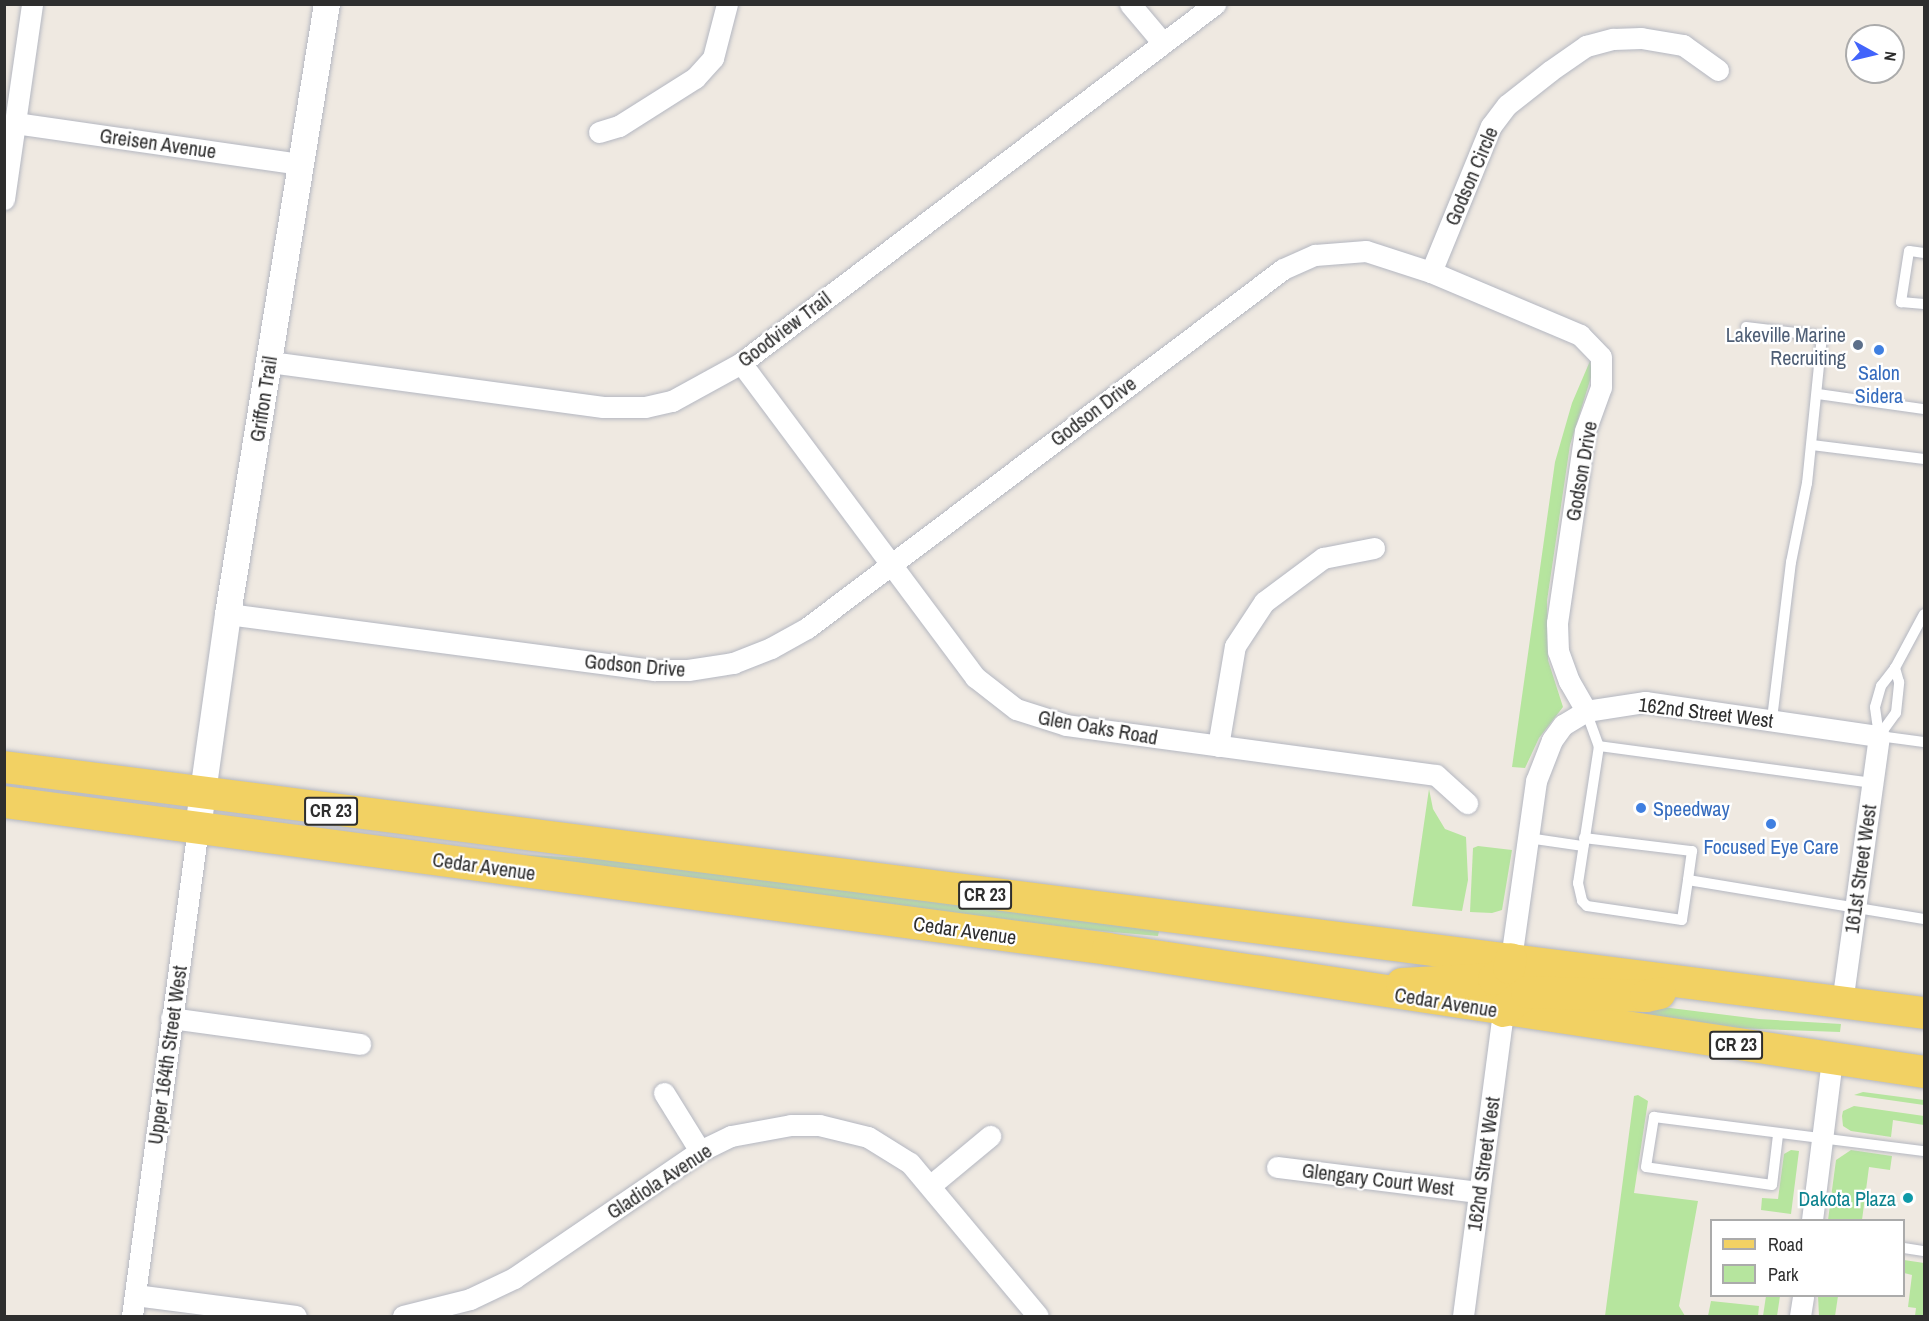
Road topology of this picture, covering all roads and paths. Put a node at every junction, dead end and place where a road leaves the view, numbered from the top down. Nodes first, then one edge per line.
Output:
1 (32, 4) edge
2 (327, 4) edge
3 (727, 4) edge
4 (1130, 4) edge
5 (1215, 4) edge
6 (1163, 43) junction
7 (1718, 70) dead end
8 (15, 123) junction
9 (598, 132) dead end
10 (301, 164) junction
11 (4, 199) edge
12 (1924, 253) edge
13 (1431, 272) junction
14 (1924, 304) edge
15 (1746, 327) dead end
16 (270, 362) junction
17 (741, 363) junction
18 (1818, 394) junction
19 (1924, 409) edge
20 (1812, 445) junction
21 (1924, 459) edge
22 (1374, 548) dead end
23 (889, 564) junction
24 (228, 614) junction
25 (1924, 617) edge
26 (1895, 668) junction
27 (1586, 711) junction
28 (1772, 720) junction
29 (1879, 736) junction
30 (1924, 742) edge
31 (1218, 746) junction
32 (1599, 746) junction
33 (4, 767) edge
34 (1872, 783) junction
35 (203, 794) junction
36 (4, 802) edge
37 (1467, 803) dead end
38 (198, 828) junction
39 (1528, 838) junction
40 (1584, 842) junction
41 (1688, 880) junction
42 (1855, 905) junction
43 (1924, 919) edge
44 (1511, 959) junction
45 (1696, 984) junction
46 (1359, 989) junction
47 (1842, 1002) junction
48 (1503, 1011) junction
49 (1924, 1013) edge
50 (171, 1018) junction
51 (360, 1044) dead end
52 (1832, 1059) junction
53 (1924, 1072) edge
54 (664, 1093) dead end
55 (1778, 1135) junction
56 (990, 1136) dead end
57 (1822, 1138) junction
58 (700, 1151) junction
59 (1924, 1151) edge
60 (1277, 1167) dead end
61 (931, 1185) junction
62 (1479, 1192) junction
63 (1812, 1219) edge
64 (1905, 1248) edge
65 (1924, 1251) edge
66 (135, 1295) junction
67 (1803, 1297) edge
68 (132, 1317) edge
69 (296, 1317) edge
70 (403, 1317) edge
71 (1038, 1317) edge
72 (1463, 1317) edge
73 (1800, 1317) edge

1 - 8 street
2 - 10 street, Griffon Trail
3 - 9 street
4 - 6 street
5 - 6 street, Goodview Trail
6 - 17 street, Goodview Trail
7 - 13 street, Godson Circle
8 - 10 street, Greisen Avenue
8 - 11 street
10 - 16 street, Griffon Trail
12 - 14 lane
13 - 23 street, Godson Drive
13 - 27 street, Godson Drive
15 - 18 lane
16 - 17 street, Goodview Trail
16 - 24 street, Griffon Trail
17 - 23 street, Glen Oaks Road
18 - 19 lane
18 - 20 lane
20 - 21 lane
20 - 28 lane
22 - 31 street
23 - 24 street, Godson Drive
23 - 31 street, Glen Oaks Road
24 - 35 street, Griffon Trail
25 - 26 lane
26 - 29 lane
26 - 29 lane
27 - 28 street, 162nd Street West
27 - 32 lane
27 - 39 street, 162nd Street West
28 - 29 street, 162nd Street West
29 - 30 lane
29 - 34 street, 161st Street West
31 - 37 street, Glen Oaks Road
32 - 34 lane
32 - 40 lane
33 - 35 main road, Cedar Avenue / CR 23
34 - 42 street, 161st Street West
35 - 38 street, Upper 164th Street West
35 - 44 main road, Cedar Avenue / CR 23
36 - 38 main road, Cedar Avenue / CR 23
38 - 46 main road, Cedar Avenue / CR 23
38 - 50 street, Upper 164th Street West
39 - 40 lane
39 - 44 street, 162nd Street West
40 - 41 lane
40 - 41 lane
41 - 42 lane
42 - 43 lane
42 - 47 street, 161st Street West
44 - 45 main road, Cedar Avenue / CR 23
44 - 46 main road
45 - 47 main road, Cedar Avenue / CR 23
45 - 48 main road
46 - 48 main road, Cedar Avenue / CR 23
47 - 49 main road, Cedar Avenue / CR 23
48 - 52 main road, Cedar Avenue / CR 23
48 - 62 street, 162nd Street West
50 - 51 street
50 - 66 street, Upper 164th Street West
52 - 53 main road, Cedar Avenue / CR 23
52 - 57 street
54 - 58 street
55 - 55 lane
55 - 57 lane
56 - 61 street
57 - 59 lane
57 - 63 street
58 - 61 street, Gladiola Avenue
58 - 70 street, Gladiola Avenue
60 - 62 street, Glengary Court West
61 - 71 street, Gladiola Avenue
62 - 72 street, 162nd Street West
64 - 65 lane
66 - 68 street, Upper 164th Street West
66 - 69 street
67 - 73 street

